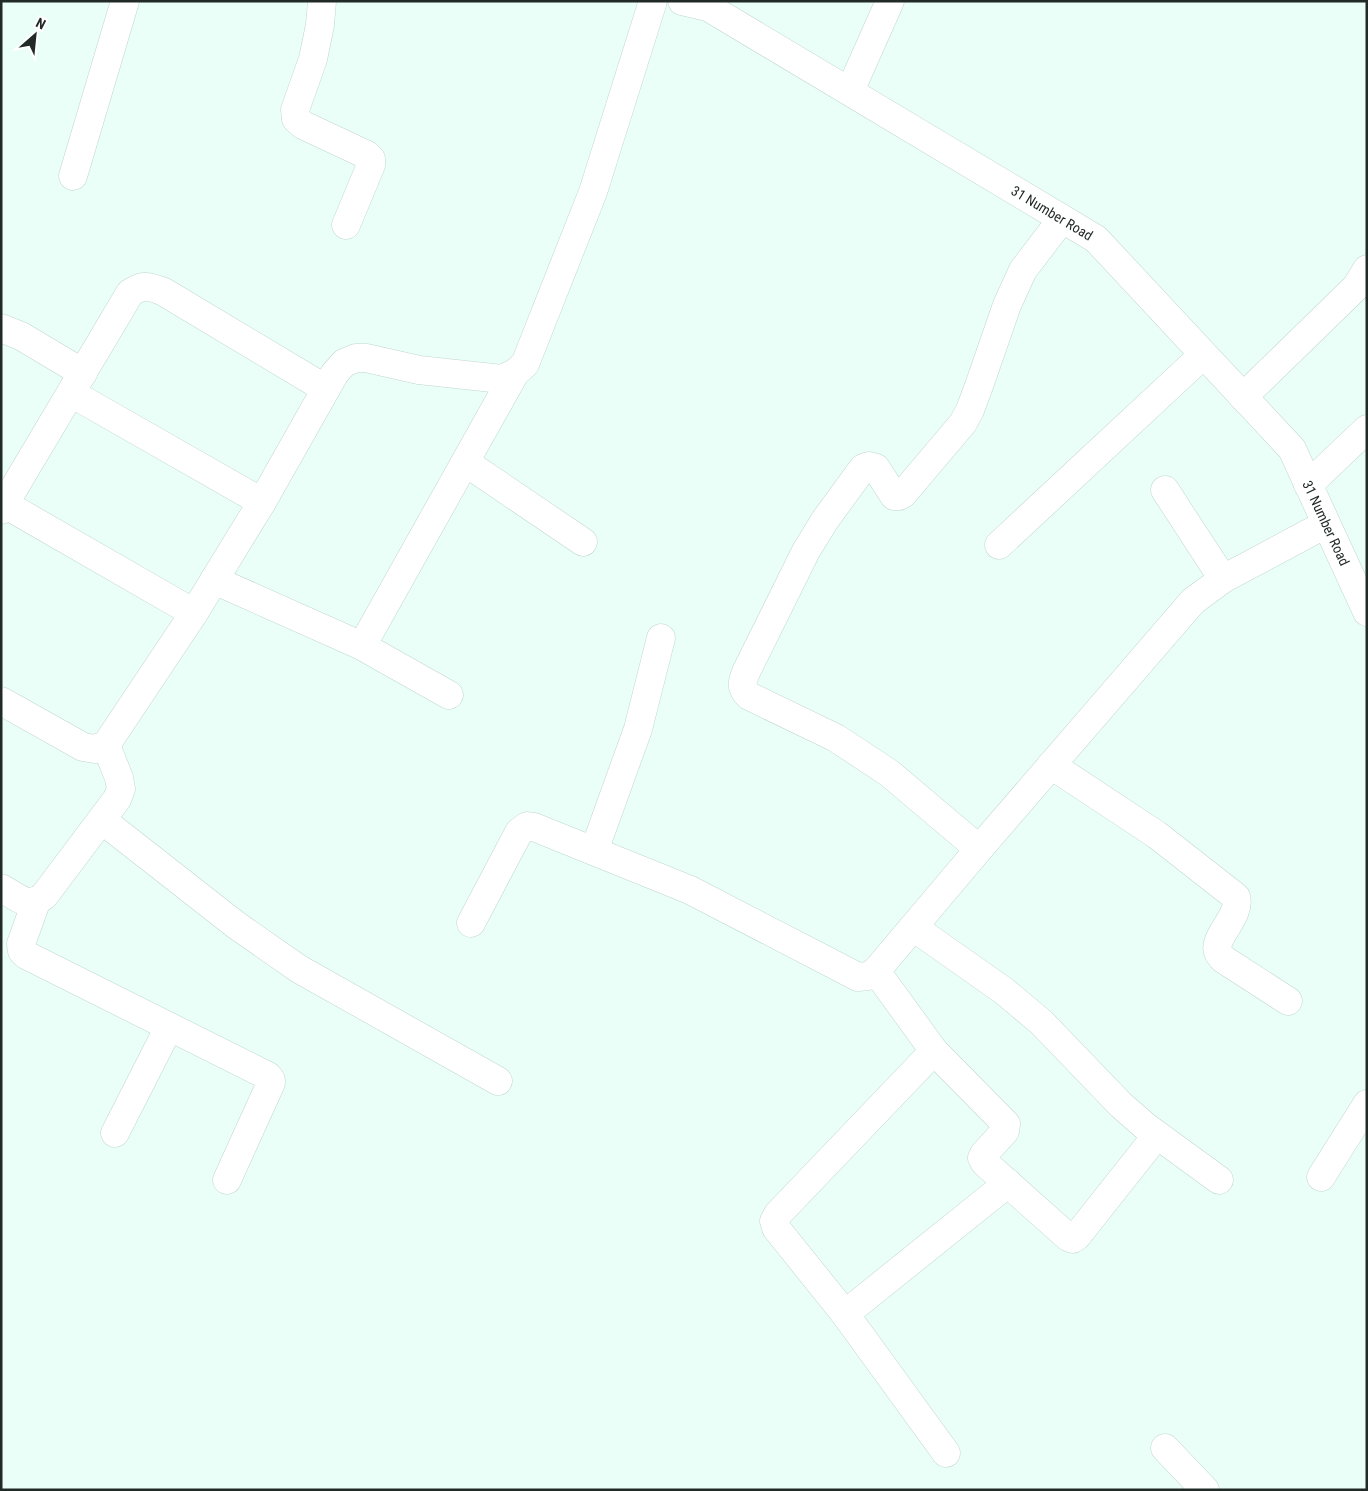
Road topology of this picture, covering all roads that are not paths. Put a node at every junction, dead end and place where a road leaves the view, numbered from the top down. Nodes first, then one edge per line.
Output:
1 (125, 1) edge
2 (322, 1) edge
3 (653, 1) edge
4 (682, 1) edge
5 (890, 1) edge
6 (850, 91) junction
7 (73, 176) dead end
8 (1062, 219) junction
9 (346, 225) dead end
10 (1367, 269) edge
11 (1, 328) edge
12 (1203, 355) junction
13 (515, 374) junction
14 (77, 383) junction
15 (326, 389) junction
16 (1243, 397) junction
17 (1367, 429) edge
18 (465, 462) junction
19 (1308, 485) junction
20 (1165, 490) dead end
21 (262, 502) junction
22 (2, 505) edge
23 (1326, 524) junction
24 (583, 542) dead end
25 (999, 545) dead end
26 (1222, 579) junction
27 (214, 580) junction
28 (1367, 612) edge
29 (194, 613) junction
30 (662, 638) dead end
31 (362, 646) junction
32 (450, 695) dead end
33 (1, 701) edge
34 (106, 745) junction
35 (1052, 764) junction
36 (102, 820) junction
37 (979, 849) junction
38 (594, 851) junction
39 (1, 888) edge
40 (36, 902) junction
41 (471, 923) dead end
42 (913, 927) junction
43 (876, 971) junction
44 (1288, 1001) dead end
45 (169, 1027) junction
46 (934, 1051) junction
47 (498, 1081) dead end
48 (1367, 1104) edge
49 (115, 1132) dead end
50 (1157, 1135) junction
51 (1321, 1177) dead end
52 (227, 1180) dead end
53 (1219, 1180) dead end
54 (1008, 1183) junction
55 (845, 1314) junction
56 (1164, 1448) dead end
57 (946, 1453) dead end
58 (1205, 1490) edge

1 - 7 street
2 - 9 street
3 - 13 street
4 - 6 street, 31 Number Road
5 - 6 street
6 - 8 street, 31 Number Road
8 - 12 street, 31 Number Road
8 - 37 street
10 - 16 street
11 - 14 street
12 - 16 street, 31 Number Road
12 - 25 street
13 - 15 street
13 - 18 street
14 - 15 street
14 - 21 street
14 - 22 street
15 - 21 street
16 - 19 street, 31 Number Road
17 - 19 street
18 - 24 street
18 - 31 street
19 - 23 street, 31 Number Road
20 - 26 street
21 - 27 street
22 - 29 street
23 - 26 street
23 - 28 street, 31 Number Road
26 - 35 street
27 - 29 street
27 - 31 street
29 - 34 street
30 - 38 street
31 - 32 street
33 - 34 street
34 - 36 street
35 - 37 street
35 - 44 street
36 - 40 street
36 - 47 street
37 - 42 street
38 - 41 street
38 - 43 street
39 - 40 street
40 - 45 street
42 - 43 street
42 - 50 street
43 - 46 street
45 - 49 street
45 - 52 street
46 - 54 street
46 - 55 street
48 - 51 street
50 - 53 street
50 - 54 street
54 - 55 street
55 - 57 street
56 - 58 street

